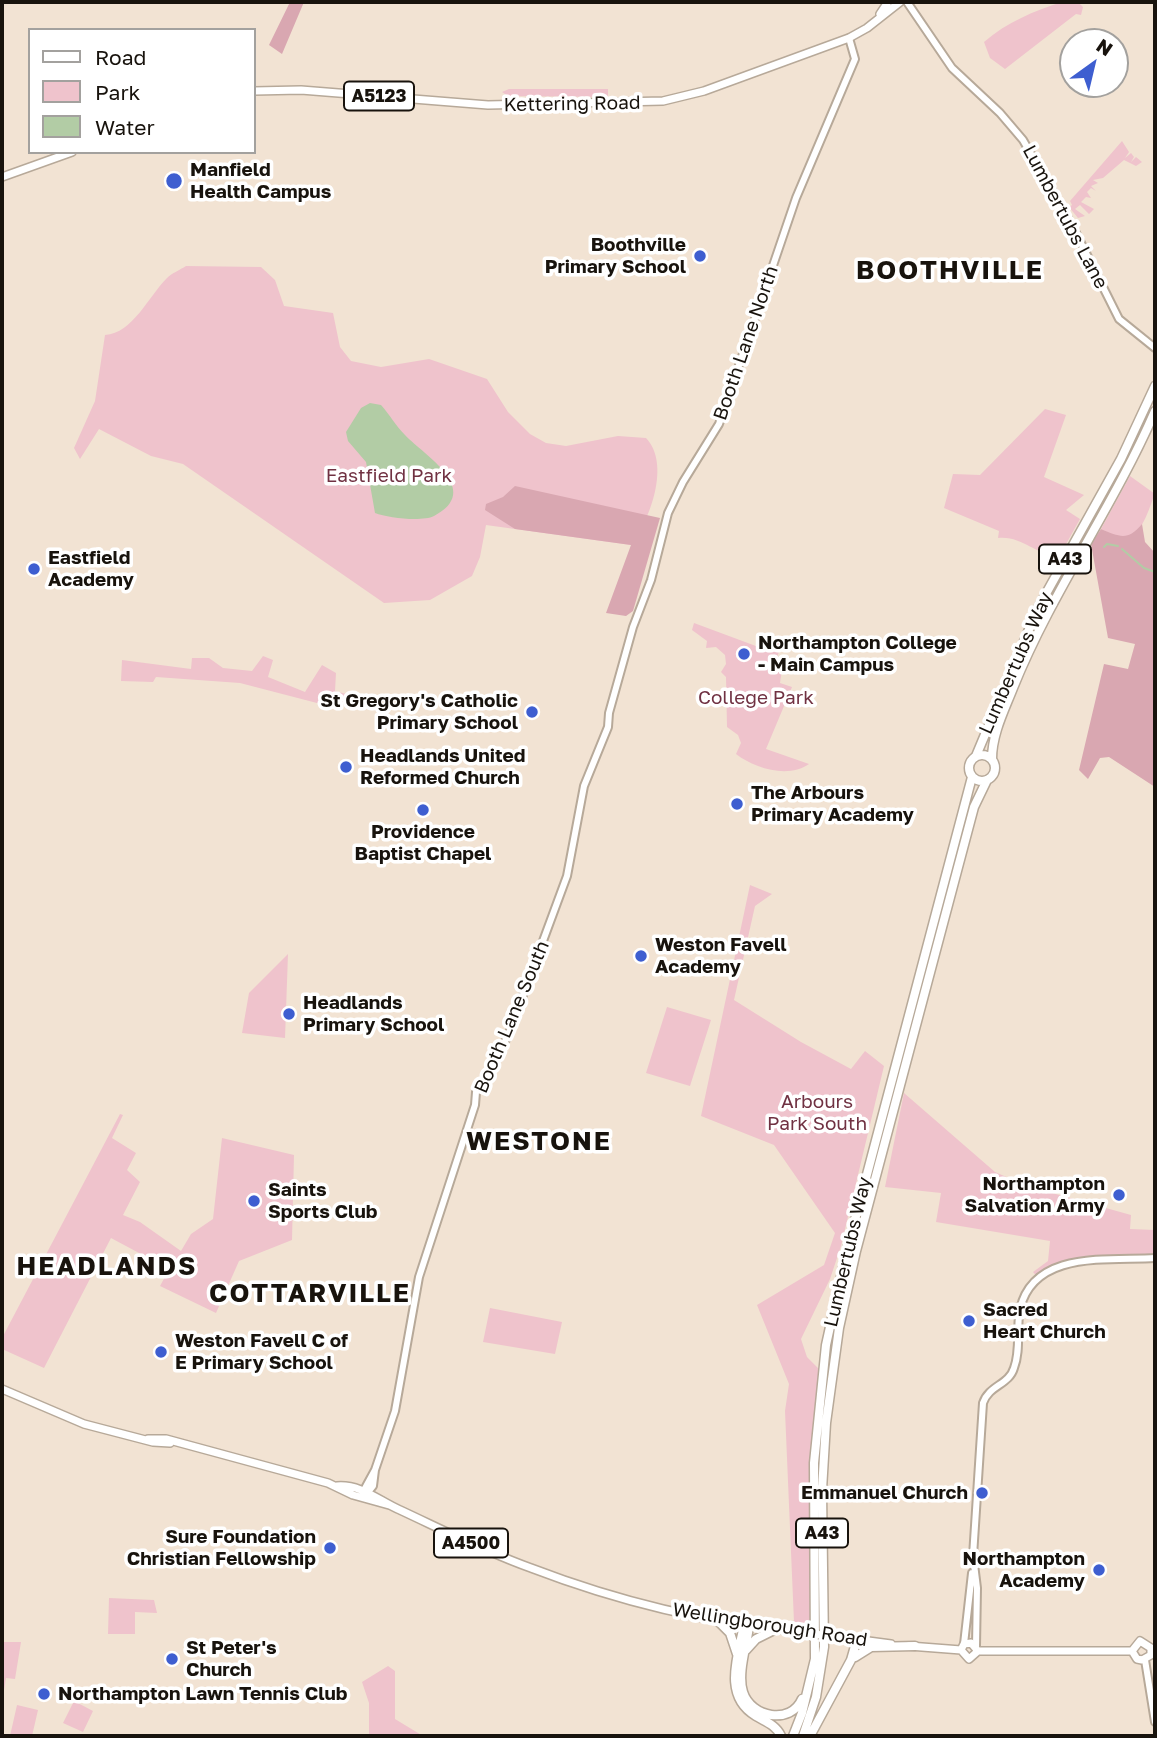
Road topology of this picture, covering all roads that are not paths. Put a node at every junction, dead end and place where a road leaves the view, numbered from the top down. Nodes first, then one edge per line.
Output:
1 (888, 2) edge
2 (900, 2) edge
3 (907, 2) edge
4 (876, 21) junction
5 (849, 37) junction
6 (256, 91) edge
7 (66, 154) edge
8 (2, 177) edge
9 (1139, 338) junction
10 (1155, 341) edge
11 (1155, 348) edge
12 (1155, 386) edge
13 (1155, 411) edge
14 (608, 727) joint
15 (976, 756) junction
16 (992, 759) junction
17 (972, 777) junction
18 (987, 780) junction
19 (1155, 1258) edge
20 (2, 1389) edge
21 (337, 1486) junction
22 (365, 1494) junction
23 (973, 1568) junction
24 (717, 1620) junction
25 (747, 1625) junction
26 (774, 1630) junction
27 (857, 1639) junction
28 (915, 1646) junction
29 (963, 1647) junction
30 (1153, 1648) edge
31 (977, 1649) junction
32 (746, 1650) junction
33 (1132, 1651) junction
34 (815, 1659) junction
35 (737, 1660) junction
36 (852, 1660) junction
37 (1145, 1660) junction
38 (1155, 1721) edge
39 (781, 1736) edge
40 (793, 1736) edge
41 (803, 1736) edge
42 (810, 1736) edge

1 - 4 main road, Kettering Road / A5123
2 - 4 main road, Kettering Road / A5123
3 - 9 street, Lumbertubs Lane
4 - 5 main road, Kettering Road / A5123
5 - 6 main road, Kettering Road / A5123
5 - 14 street, Booth Lane North
7 - 8 main road
9 - 10 street
9 - 11 street, Lumbertubs Lane
12 - 15 highway, Lumbertubs Way / A43
13 - 16 highway, Lumbertubs Way / A43
14 - 22 street, Booth Lane South
15 - 16 highway
15 - 17 highway, A43
16 - 18 highway, A43
17 - 18 highway
17 - 34 highway, Lumbertubs Way / A43
18 - 41 highway, Lumbertubs Way / A43
19 - 23 street
20 - 21 main road, Wellingborough Road / A4500
21 - 22 main road, Wellingborough Road / A4500
21 - 22 main road, Wellingborough Road / A4500
22 - 24 main road, Wellingborough Road / A4500
23 - 29 street
23 - 31 street
24 - 25 main road, Wellingborough Road / A4500
24 - 35 highway
25 - 26 main road, Wellingborough Road / A4500
25 - 32 highway
25 - 35 highway
26 - 27 main road, Wellingborough Road / A4500, bridge
26 - 32 highway
27 - 28 main road, Wellingborough Road / A4500
27 - 36 highway
28 - 29 main road, Wellingborough Road / A4500
28 - 36 highway
29 - 31 main road
29 - 31 main road
30 - 33 main road
30 - 37 main road
31 - 33 main road
32 - 34 highway
33 - 37 main road
34 - 40 highway, Lumbertubs Way / A43
35 - 39 highway
36 - 42 highway
37 - 38 street

